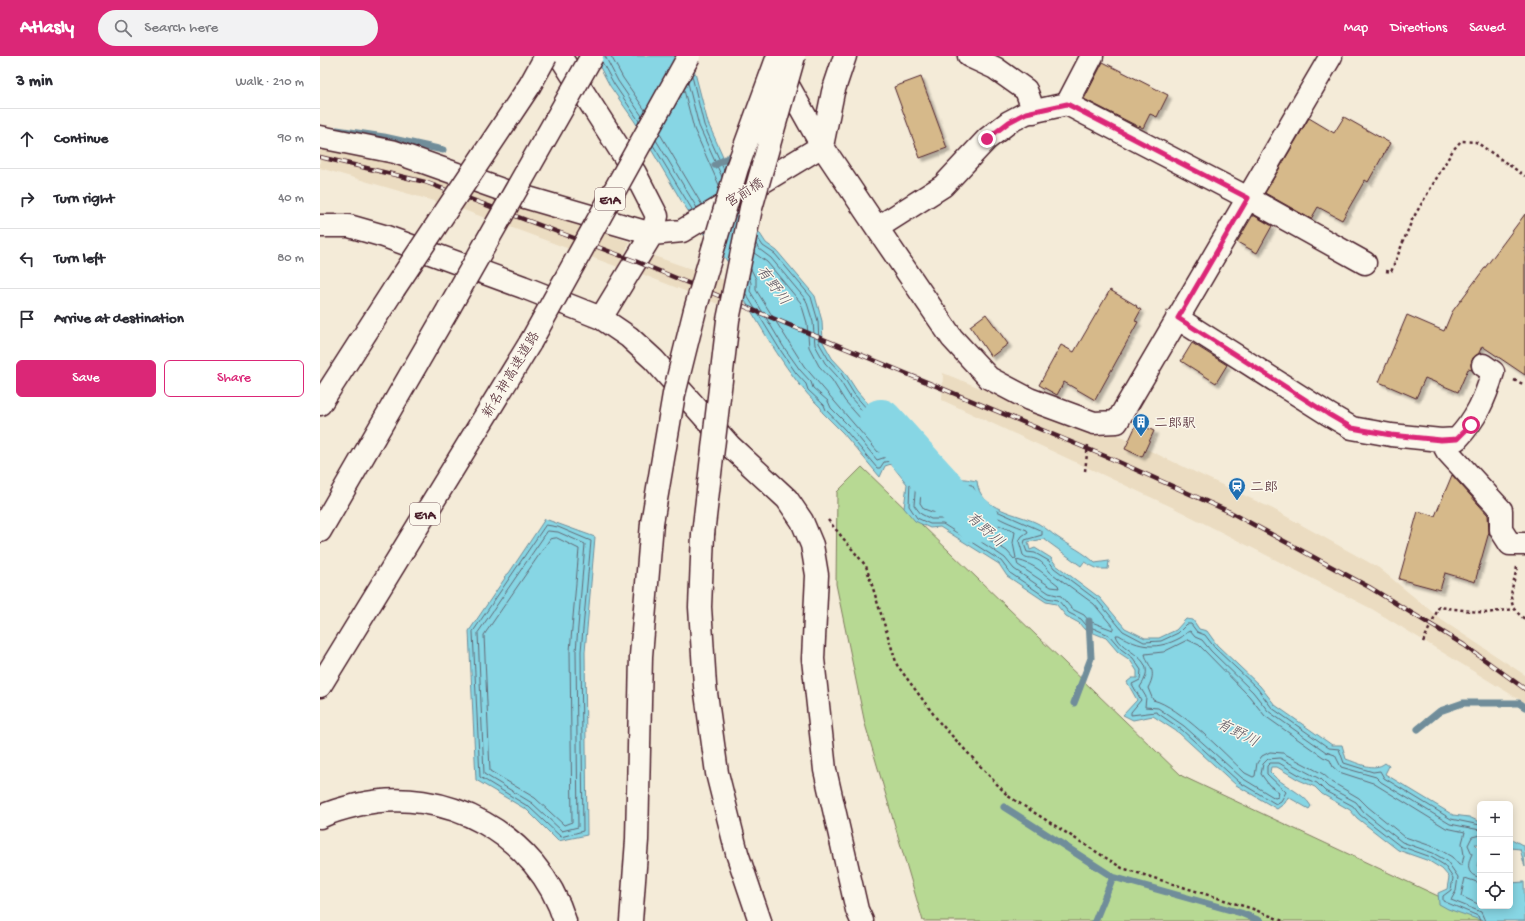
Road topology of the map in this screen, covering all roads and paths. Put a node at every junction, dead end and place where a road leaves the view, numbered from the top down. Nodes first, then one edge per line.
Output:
1 (546, 56) edge
2 (560, 56) edge
3 (592, 56) edge
4 (690, 56) edge
5 (771, 56) edge
6 (778, 56) edge
7 (794, 56) edge
8 (845, 56) edge
9 (969, 56) edge
10 (1092, 56) edge
11 (1331, 56) edge
12 (1067, 104) junction
13 (1034, 112) junction
14 (320, 137) edge
15 (814, 150) junction
16 (1525, 176) edge
17 (1248, 198) junction
18 (320, 226) edge
19 (877, 228) junction
20 (652, 234) junction
21 (1365, 263) joint
22 (394, 289) junction
23 (601, 318) junction
24 (1178, 318) junction
25 (1483, 365) dead end
26 (320, 391) edge
27 (320, 404) edge
28 (1441, 440) junction
29 (827, 518) dead end
30 (320, 531) edge
31 (1523, 544) edge
32 (1514, 609) junction
33 (1525, 619) edge
34 (1423, 642) dead end
35 (320, 686) edge
36 (320, 817) edge
37 (566, 921) edge
38 (631, 921) edge
39 (760, 921) edge
40 (862, 921) edge
41 (1283, 921) edge

1 - 22 main road, bridge
2 - 20 main road
3 - 30 main road, bridge
4 - 35 main road, 新名神高速道路 / E1A, bridge
5 - 15 main road
6 - 38 main road, bridge
7 - 39 main road, bridge
8 - 15 main road
9 - 13 main road
10 - 12 main road
11 - 17 main road
12 - 13 main road
12 - 17 main road
13 - 19 main road
14 - 20 main road
15 - 19 main road
15 - 20 main road, 宮前橋, bridge
16 - 21 path
17 - 21 main road
17 - 24 main road
18 - 23 main road
19 - 24 main road
20 - 23 main road
22 - 26 main road
22 - 27 main road
23 - 40 main road
24 - 28 main road
25 - 28 main road
28 - 31 main road
29 - 41 path
31 - 32 path
32 - 33 path
32 - 34 path
36 - 37 main road

